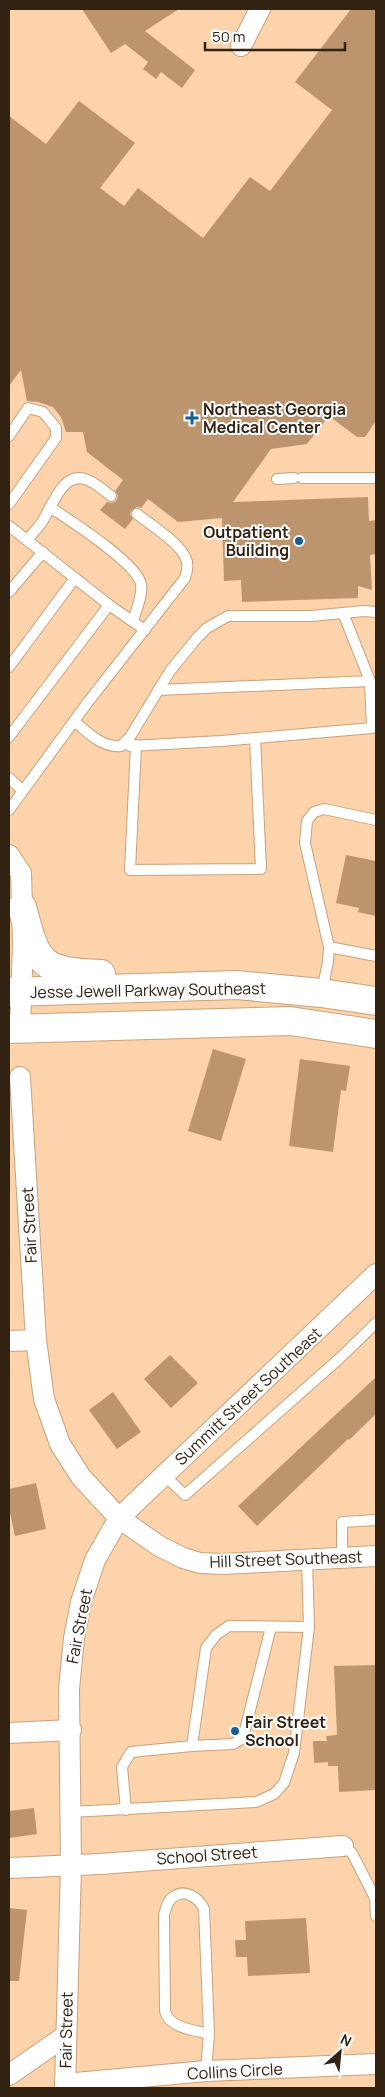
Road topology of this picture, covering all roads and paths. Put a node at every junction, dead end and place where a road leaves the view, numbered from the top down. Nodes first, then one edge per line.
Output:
1 (260, 9) edge
2 (241, 46) dead end
3 (9, 436) edge
4 (376, 478) edge
5 (277, 479) dead end
6 (111, 496) dead end
7 (9, 504) edge
8 (50, 508) junction
9 (137, 514) dead end
10 (9, 526) edge
11 (27, 540) junction
12 (43, 552) junction
13 (75, 578) junction
14 (9, 592) edge
15 (109, 605) junction
16 (376, 612) edge
17 (344, 613) junction
18 (133, 621) junction
19 (145, 630) junction
20 (9, 667) edge
21 (370, 681) junction
22 (158, 690) junction
23 (74, 721) junction
24 (9, 737) edge
25 (255, 738) junction
26 (136, 745) junction
27 (121, 746) junction
28 (9, 778) edge
29 (22, 790) junction
30 (9, 810) edge
31 (376, 820) edge
32 (9, 855) edge
33 (15, 908) edge
34 (329, 947) junction
35 (376, 956) edge
36 (237, 986) junction
37 (15, 991) edge
38 (322, 993) junction
39 (376, 1001) edge
40 (14, 1028) edge
41 (376, 1034) edge
42 (20, 1077) dead end
43 (376, 1274) edge
44 (376, 1323) edge
45 (36, 1340) junction
46 (9, 1341) edge
47 (164, 1475) junction
48 (119, 1518) junction
49 (376, 1520) edge
50 (376, 1556) edge
51 (342, 1558) junction
52 (307, 1560) junction
53 (270, 1627) junction
54 (309, 1627) junction
55 (71, 1730) junction
56 (9, 1733) edge
57 (192, 1746) junction
58 (126, 1810) junction
59 (71, 1812) junction
60 (343, 1846) joint
61 (72, 1865) junction
62 (9, 1868) edge
63 (376, 1916) edge
64 (209, 2034) junction
65 (65, 2036) junction
66 (376, 2064) edge
67 (206, 2072) junction
68 (9, 2075) edge
69 (65, 2086) edge

1 - 2 street
3 - 7 lane
4 - 5 lane
6 - 8 lane
8 - 11 lane
8 - 18 lane
9 - 19 lane
10 - 11 lane
11 - 12 lane
12 - 13 lane
12 - 14 lane
13 - 15 lane
13 - 20 lane
15 - 18 lane
15 - 24 lane
16 - 17 lane
17 - 21 lane
17 - 22 lane
18 - 19 lane
19 - 23 lane
21 - 22 lane
21 - 25 lane
22 - 27 lane
23 - 27 lane
23 - 29 lane
25 - 26 lane
25 - 26 lane
26 - 27 lane
28 - 29 lane
29 - 30 lane
31 - 34 lane
32 - 33 street
33 - 36 main road
33 - 37 street
34 - 35 lane
34 - 38 lane
36 - 37 main road, Jesse Jewell Parkway Southeast
36 - 38 main road, Jesse Jewell Parkway Southeast
37 - 40 street
38 - 39 main road, Jesse Jewell Parkway Southeast
40 - 41 main road, Jesse Jewell Parkway Southeast
42 - 45 street, Fair Street
43 - 47 street, Summitt Street Southeast
44 - 47 lane
45 - 46 street
45 - 48 street, Fair Street
47 - 48 street, Summitt Street Southeast
48 - 52 street, Hill Street Southeast
48 - 55 street, Fair Street
49 - 51 lane
50 - 51 street, Hill Street Southeast
51 - 52 street, Hill Street Southeast
52 - 54 lane
53 - 54 lane
53 - 57 lane
53 - 57 lane
54 - 58 lane
55 - 56 street
55 - 59 street, Fair Street
57 - 58 lane
58 - 59 lane
59 - 61 street, Fair Street
60 - 61 street, School Street
60 - 63 lane
61 - 62 street, School Street
61 - 65 street, Fair Street
64 - 64 lane
64 - 67 lane
65 - 68 street
65 - 69 street, Fair Street
66 - 67 street, Collins Circle
67 - 69 street, Collins Circle

